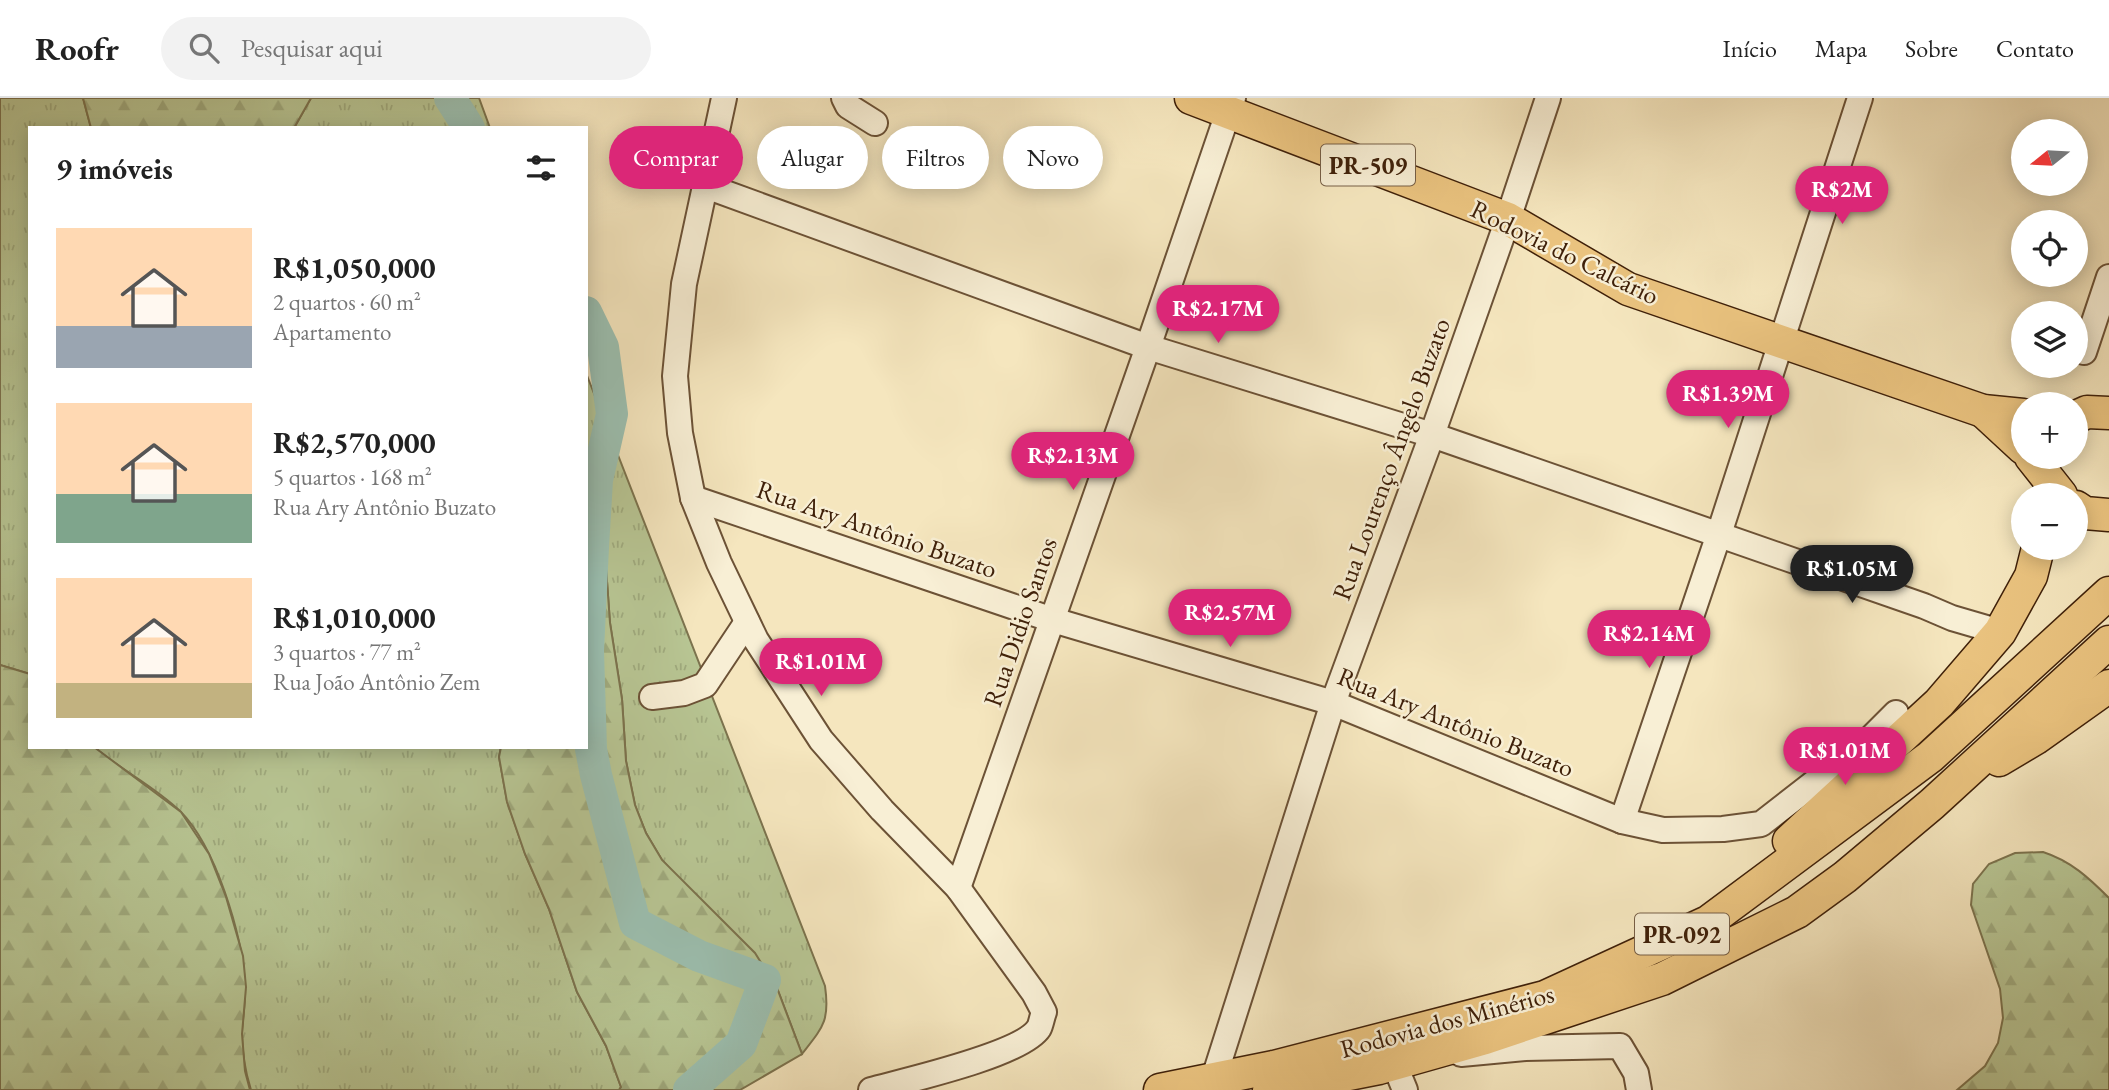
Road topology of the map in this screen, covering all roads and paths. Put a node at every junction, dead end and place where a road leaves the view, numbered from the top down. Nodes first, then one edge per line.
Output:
1 (724, 98) edge
2 (844, 98) edge
3 (1191, 98) edge
4 (1548, 98) edge
5 (1860, 98) edge
6 (1231, 104) edge
7 (875, 124) dead end
8 (718, 126) edge
9 (705, 189) edge
10 (714, 189) edge
11 (1508, 219) junction
12 (2109, 277) edge
13 (2088, 340) edge
14 (1781, 341) junction
15 (1148, 347) junction
16 (1983, 411) junction
17 (2088, 412) edge
18 (2109, 413) edge
19 (2011, 414) edge
20 (1432, 435) junction
21 (2011, 437) edge
22 (693, 498) junction
23 (2088, 513) edge
24 (2109, 515) edge
25 (1719, 534) junction
26 (2036, 560) edge
27 (2109, 593) edge
28 (1053, 620) junction
29 (747, 622) junction
30 (2000, 632) junction
31 (2109, 642) edge
32 (2109, 686) edge
33 (652, 696) dead end
34 (1333, 703) junction
35 (1896, 713) dead end
36 (1936, 800) junction
37 (1622, 821) junction
38 (958, 888) junction
39 (1743, 896) junction
40 (1439, 1051) junction
41 (1399, 1077) edge
42 (1213, 1081) junction
43 (871, 1090) edge
44 (1160, 1090) edge
45 (1269, 1090) edge
46 (1639, 1090) edge

1 - 8 street
2 - 7 street
3 - 6 main road, Rodovia do Calcário / PR-509
4 - 11 street, Rua Lourenço Ângelo Buzato
5 - 14 street
6 - 11 main road, Rodovia do Calcário / PR-509
6 - 15 street, Rua Didio Santos
9 - 22 street
10 - 15 street
11 - 14 main road, Rodovia do Calcário / PR-509
11 - 20 street, Rua Lourenço Ângelo Buzato
12 - 13 street
14 - 16 main road, Rodovia do Calcário / PR-509
14 - 25 street
15 - 20 street
15 - 28 street, Rua Didio Santos
16 - 19 main road, Rodovia do Calcário / PR-509
16 - 21 main road, Rodovia do Calcário / PR-509
17 - 18 main road
20 - 25 street
20 - 34 street, Rua Lourenço Ângelo Buzato
22 - 28 street, Rua Ary Antônio Buzato
22 - 29 street
23 - 24 main road
25 - 30 street
25 - 37 street
26 - 30 main road
27 - 39 main road, Rodovia dos Minérios / PR-092
28 - 34 street, Rua Ary Antônio Buzato
28 - 38 street, Rua Didio Santos
29 - 33 street
29 - 38 street
30 - 39 main road
31 - 36 main road, Rodovia dos Minérios / PR-092
32 - 36 main road
34 - 37 street, Rua Ary Antônio Buzato
34 - 42 street, Rua Lourenço Ângelo Buzato
35 - 37 street, Rua Ary Antônio Buzato
36 - 40 main road, Rodovia dos Minérios / PR-092
38 - 43 street
39 - 42 main road, Rodovia dos Minérios / PR-092
40 - 41 main road, Rodovia dos Minérios / PR-092
40 - 46 street
41 - 45 main road, Rodovia dos Minérios / PR-092
42 - 44 main road, Rodovia dos Minérios / PR-092

